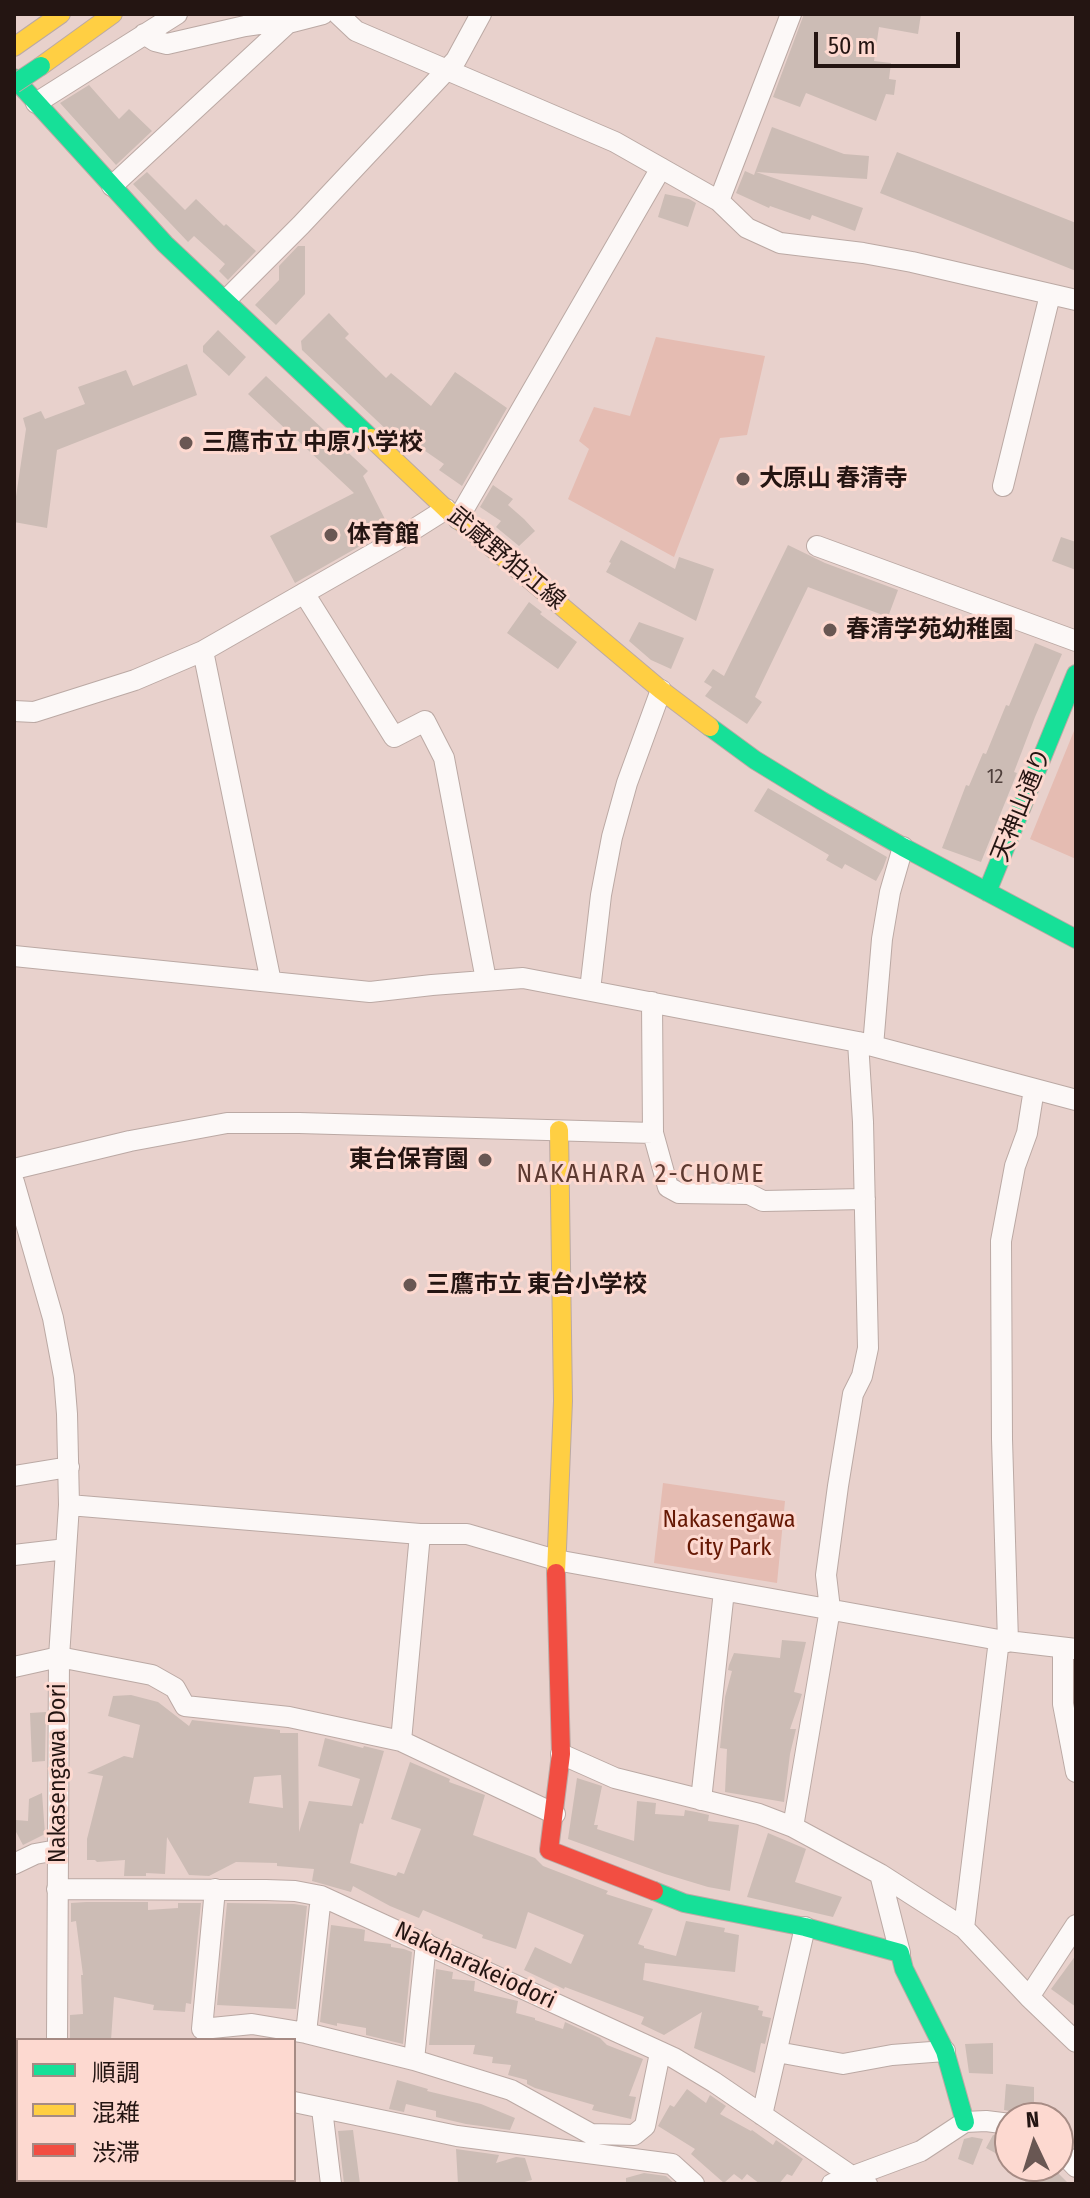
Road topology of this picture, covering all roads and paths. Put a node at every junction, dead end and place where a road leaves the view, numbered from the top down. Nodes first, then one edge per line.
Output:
1 (61, 14) edge
2 (113, 14) edge
3 (177, 14) edge
4 (323, 14) edge
5 (338, 14) edge
6 (481, 14) edge
7 (791, 14) edge
8 (288, 23) junction
9 (144, 34) junction
10 (20, 43) edge
11 (446, 70) junction
12 (14, 81) edge
13 (36, 103) junction
14 (661, 168) junction
15 (112, 186) junction
16 (719, 201) junction
17 (1050, 295) junction
18 (226, 300) junction
19 (1076, 300) edge
20 (1003, 486) dead end
21 (452, 514) junction
22 (817, 546) dead end
23 (304, 593) junction
24 (1076, 641) edge
25 (203, 651) junction
26 (1076, 674) edge
27 (661, 690) junction
28 (14, 711) edge
29 (903, 847) junction
30 (987, 892) junction
31 (1076, 939) edge
32 (14, 956) edge
33 (486, 980) junction
34 (271, 982) junction
35 (590, 990) junction
36 (652, 1002) junction
37 (865, 1044) junction
38 (1034, 1089) junction
39 (1076, 1100) edge
40 (559, 1130) junction
41 (653, 1133) junction
42 (14, 1169) edge
43 (14, 1182) edge
44 (865, 1199) junction
45 (22, 1241) edge
46 (69, 1467) junction
47 (14, 1476) edge
48 (69, 1505) junction
49 (420, 1534) junction
50 (66, 1549) junction
51 (14, 1555) edge
52 (556, 1560) junction
53 (724, 1591) junction
54 (830, 1609) junction
55 (1004, 1641) junction
56 (1069, 1648) edge
57 (59, 1657) junction
58 (14, 1667) edge
59 (401, 1741) junction
60 (561, 1754) junction
61 (1076, 1772) edge
62 (701, 1800) junction
63 (555, 1814) junction
64 (793, 1827) junction
65 (57, 1850) junction
66 (14, 1864) edge
67 (880, 1874) junction
68 (57, 1889) junction
69 (215, 1889) junction
70 (321, 1896) junction
71 (1076, 1925) edge
72 (805, 1927) junction
73 (964, 1928) junction
74 (426, 1943) junction
75 (900, 1953) junction
76 (1029, 1997) junction
77 (306, 2033) junction
78 (57, 2038) edge
79 (1076, 2042) edge
80 (945, 2051) junction
81 (777, 2052) junction
82 (660, 2053) junction
83 (414, 2060) junction
84 (296, 2102) edge
85 (322, 2109) junction
86 (762, 2115) junction
87 (965, 2122) junction
88 (994, 2122) edge
89 (860, 2180) edge
90 (331, 2184) edge
91 (694, 2184) edge
92 (832, 2184) edge

1 - 10 main road
2 - 12 main road, bridge
3 - 9 street
4 - 8 street
5 - 11 street
6 - 11 street
7 - 16 street
8 - 9 street
8 - 15 street
9 - 13 street
11 - 14 street
11 - 18 street
12 - 13 main road, 武蔵野狛江線
13 - 15 main road, 武蔵野狛江線
14 - 16 street
14 - 21 street
15 - 18 main road, 武蔵野狛江線
16 - 17 street
17 - 19 street
17 - 20 street
18 - 21 main road, 武蔵野狛江線
21 - 23 street
21 - 27 main road, 武蔵野狛江線
22 - 24 street
23 - 25 street
23 - 33 street
25 - 28 street
25 - 34 street
26 - 30 main road, 天神山通り
27 - 29 main road, 武蔵野狛江線
27 - 35 street
29 - 30 main road, 武蔵野狛江線
29 - 37 street
30 - 31 main road, 武蔵野狛江線
32 - 34 street
33 - 34 street
33 - 35 street
35 - 36 street
36 - 37 street
36 - 41 street
37 - 38 street
37 - 44 street
38 - 39 street
38 - 55 street
40 - 41 street
40 - 42 street
40 - 52 main road
41 - 44 street
43 - 45 street, Nakasengawa Dori
44 - 54 street
45 - 46 street, Nakasengawa Dori
46 - 47 street
46 - 48 street, Nakasengawa Dori
48 - 49 street
48 - 50 street, Nakasengawa Dori
49 - 52 street
49 - 59 street
50 - 51 street
50 - 57 street, Nakasengawa Dori
52 - 53 street
52 - 60 main road
53 - 54 street
53 - 62 street
54 - 55 street
54 - 64 street
55 - 56 street
55 - 73 street
56 - 61 street
57 - 58 street
57 - 59 street
57 - 65 street, Nakasengawa Dori
59 - 63 street
60 - 62 street
60 - 63 main road
62 - 64 street
63 - 72 main road
64 - 67 street
65 - 66 street
65 - 68 street, Nakasengawa Dori
67 - 73 street
67 - 75 street
68 - 69 street, Nakaharakeiodori
68 - 78 street, Nakasengawa Dori
69 - 70 street, Nakaharakeiodori
69 - 77 street
70 - 74 street, Nakaharakeiodori
70 - 77 street
71 - 76 street
72 - 75 main road
72 - 81 street
73 - 76 street
74 - 82 street, Nakaharakeiodori
74 - 83 street
75 - 80 main road
76 - 79 street
77 - 83 street
80 - 81 street
80 - 87 main road
81 - 86 street
82 - 83 street
82 - 86 street, Nakaharakeiodori
84 - 85 street
85 - 90 street
85 - 91 street
86 - 89 street, Nakaharakeiodori
87 - 88 street
87 - 89 street
89 - 92 street

